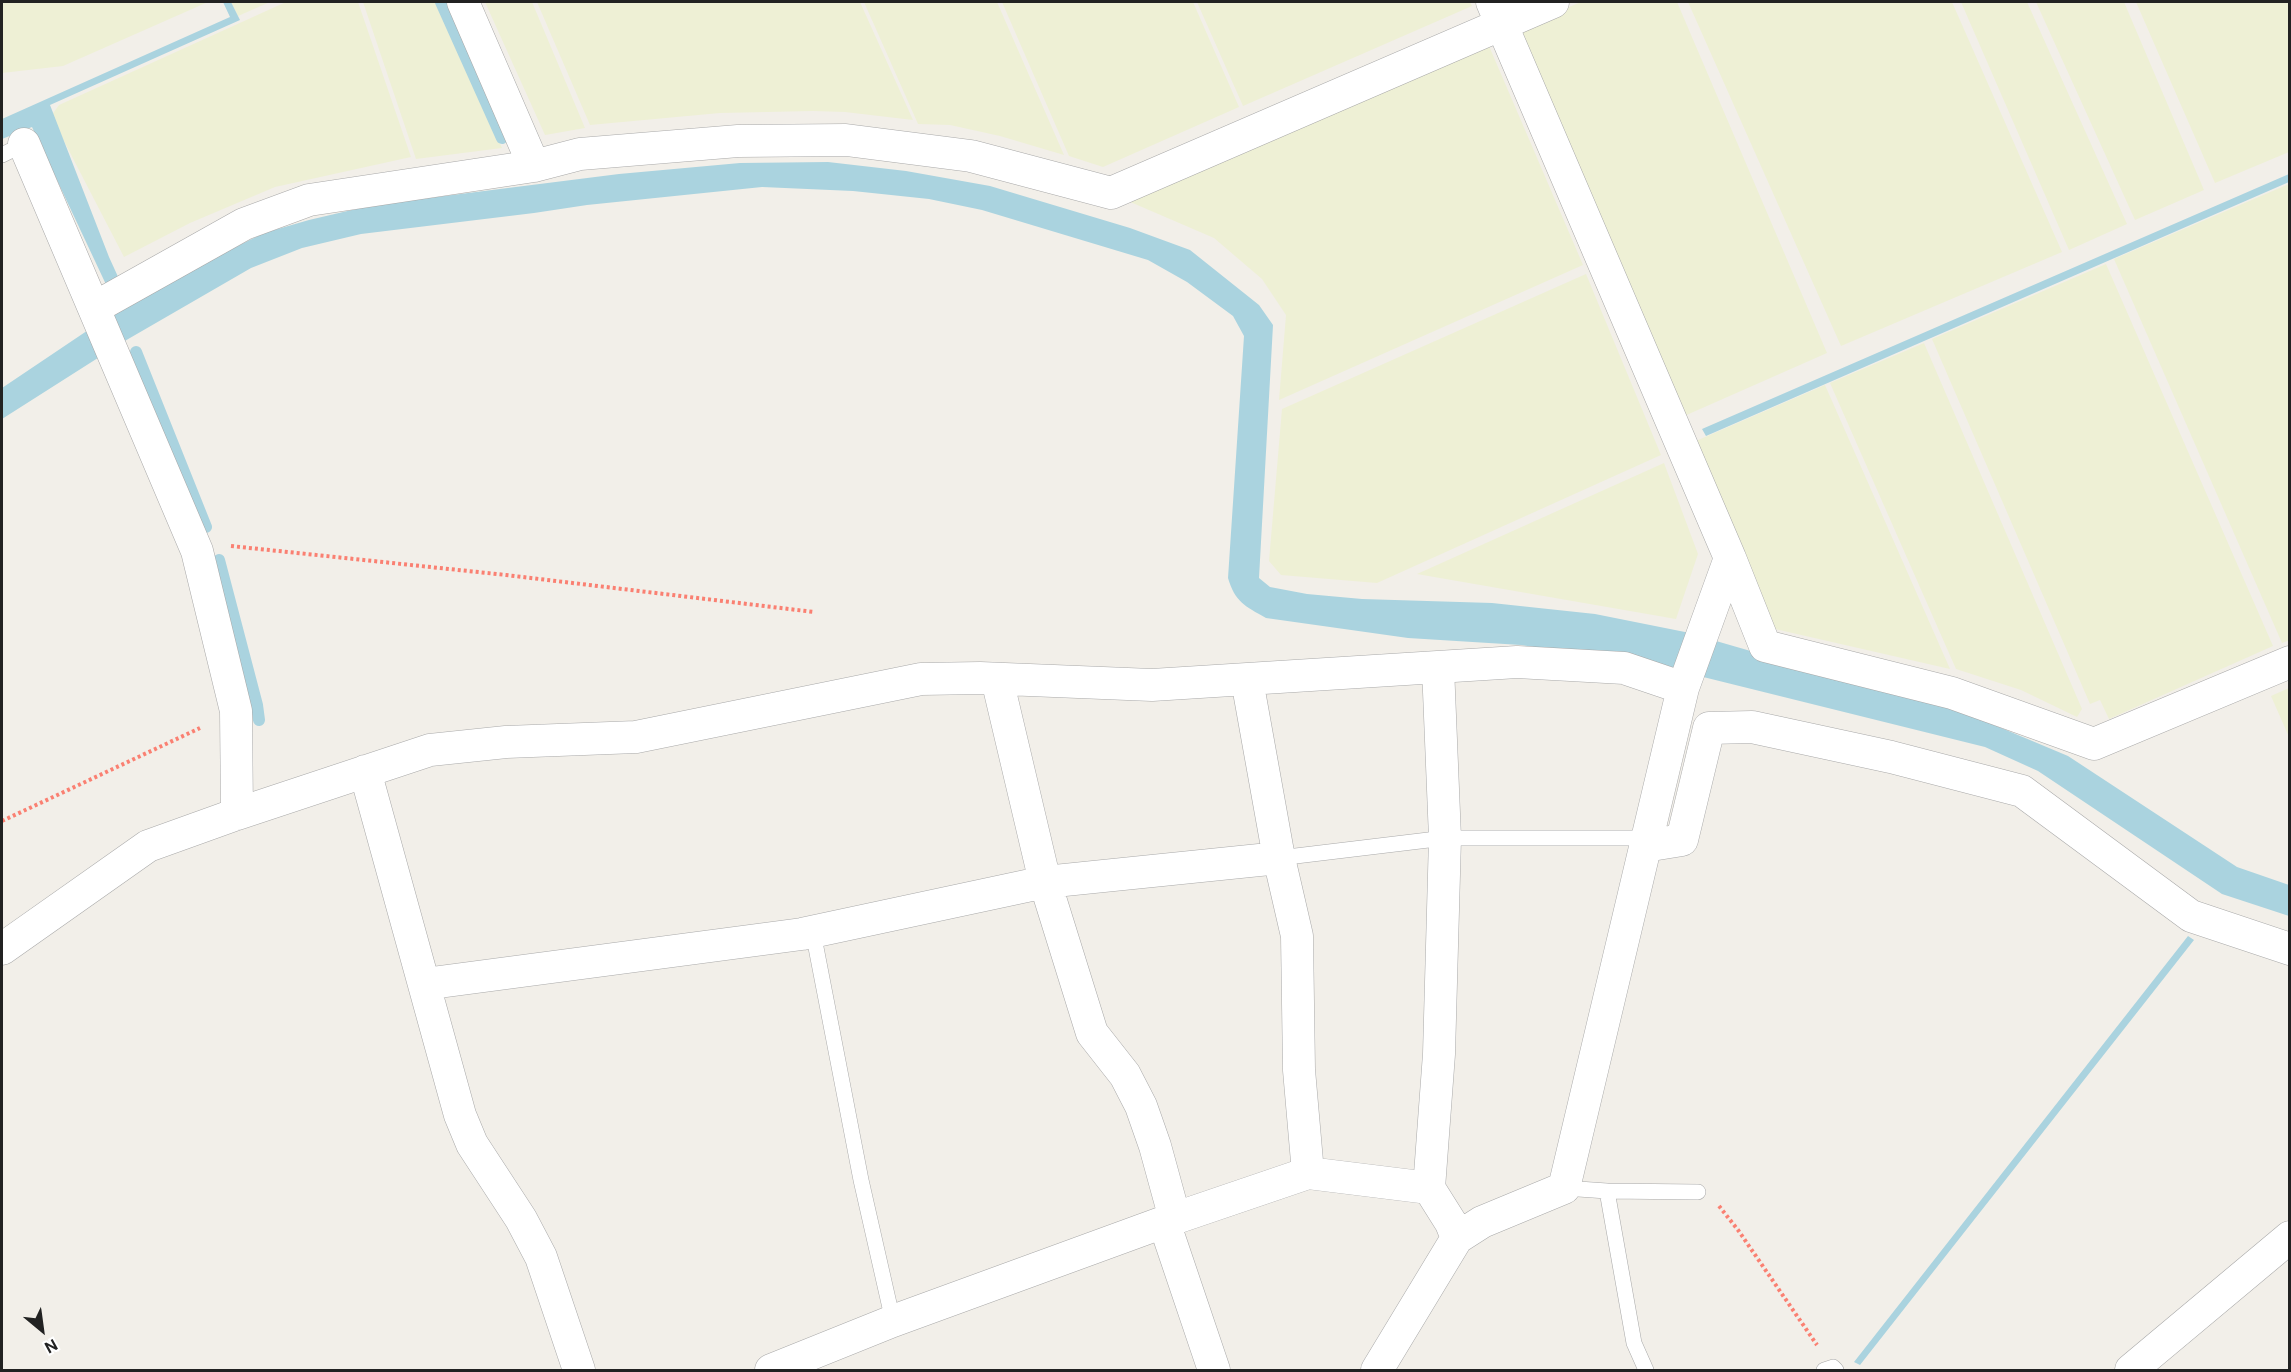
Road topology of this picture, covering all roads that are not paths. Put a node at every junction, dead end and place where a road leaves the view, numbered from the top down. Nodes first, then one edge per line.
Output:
1 (463, 2) edge
2 (1553, 2) edge
3 (1497, 13) edge
4 (13, 150) edge
5 (534, 166) junction
6 (95, 312) junction
7 (1730, 558) junction
8 (2289, 662) edge
9 (1438, 667) junction
10 (997, 679) junction
11 (1247, 680) junction
12 (1683, 688) junction
13 (365, 771) junction
14 (237, 814) junction
15 (1445, 838) junction
16 (1646, 842) junction
17 (1279, 858) junction
18 (1045, 882) junction
19 (813, 932) junction
20 (2, 949) edge
21 (2289, 949) edge
22 (424, 984) junction
23 (1308, 1173) junction
24 (1429, 1188) junction
25 (1564, 1188) junction
26 (1607, 1191) junction
27 (1698, 1192) road end
28 (1170, 1220) junction
29 (2289, 1237) edge
30 (1457, 1238) junction
31 (893, 1321) junction
32 (579, 1371) edge
33 (771, 1371) edge
34 (1214, 1371) edge
35 (1377, 1371) edge
36 (1646, 1371) edge
37 (2131, 1371) edge

1 - 5 street
2 - 3 street
3 - 5 street
3 - 7 street
4 - 6 street
5 - 6 street
6 - 14 street
7 - 8 street
7 - 12 street
9 - 11 street
9 - 12 street
9 - 15 street
10 - 11 street
10 - 13 street
10 - 18 street
11 - 17 street
12 - 16 street
13 - 14 street
13 - 22 street
14 - 20 street
15 - 16 lane
15 - 17 lane
15 - 24 street
16 - 21 street
16 - 25 street
17 - 18 street
17 - 23 street
18 - 19 street
18 - 28 street
19 - 22 street
19 - 31 lane
22 - 32 street
23 - 24 street
23 - 28 street
24 - 30 street
25 - 26 lane
25 - 30 street
26 - 27 lane
26 - 36 lane
28 - 31 street
28 - 34 street
29 - 37 street
30 - 35 street
31 - 33 street

